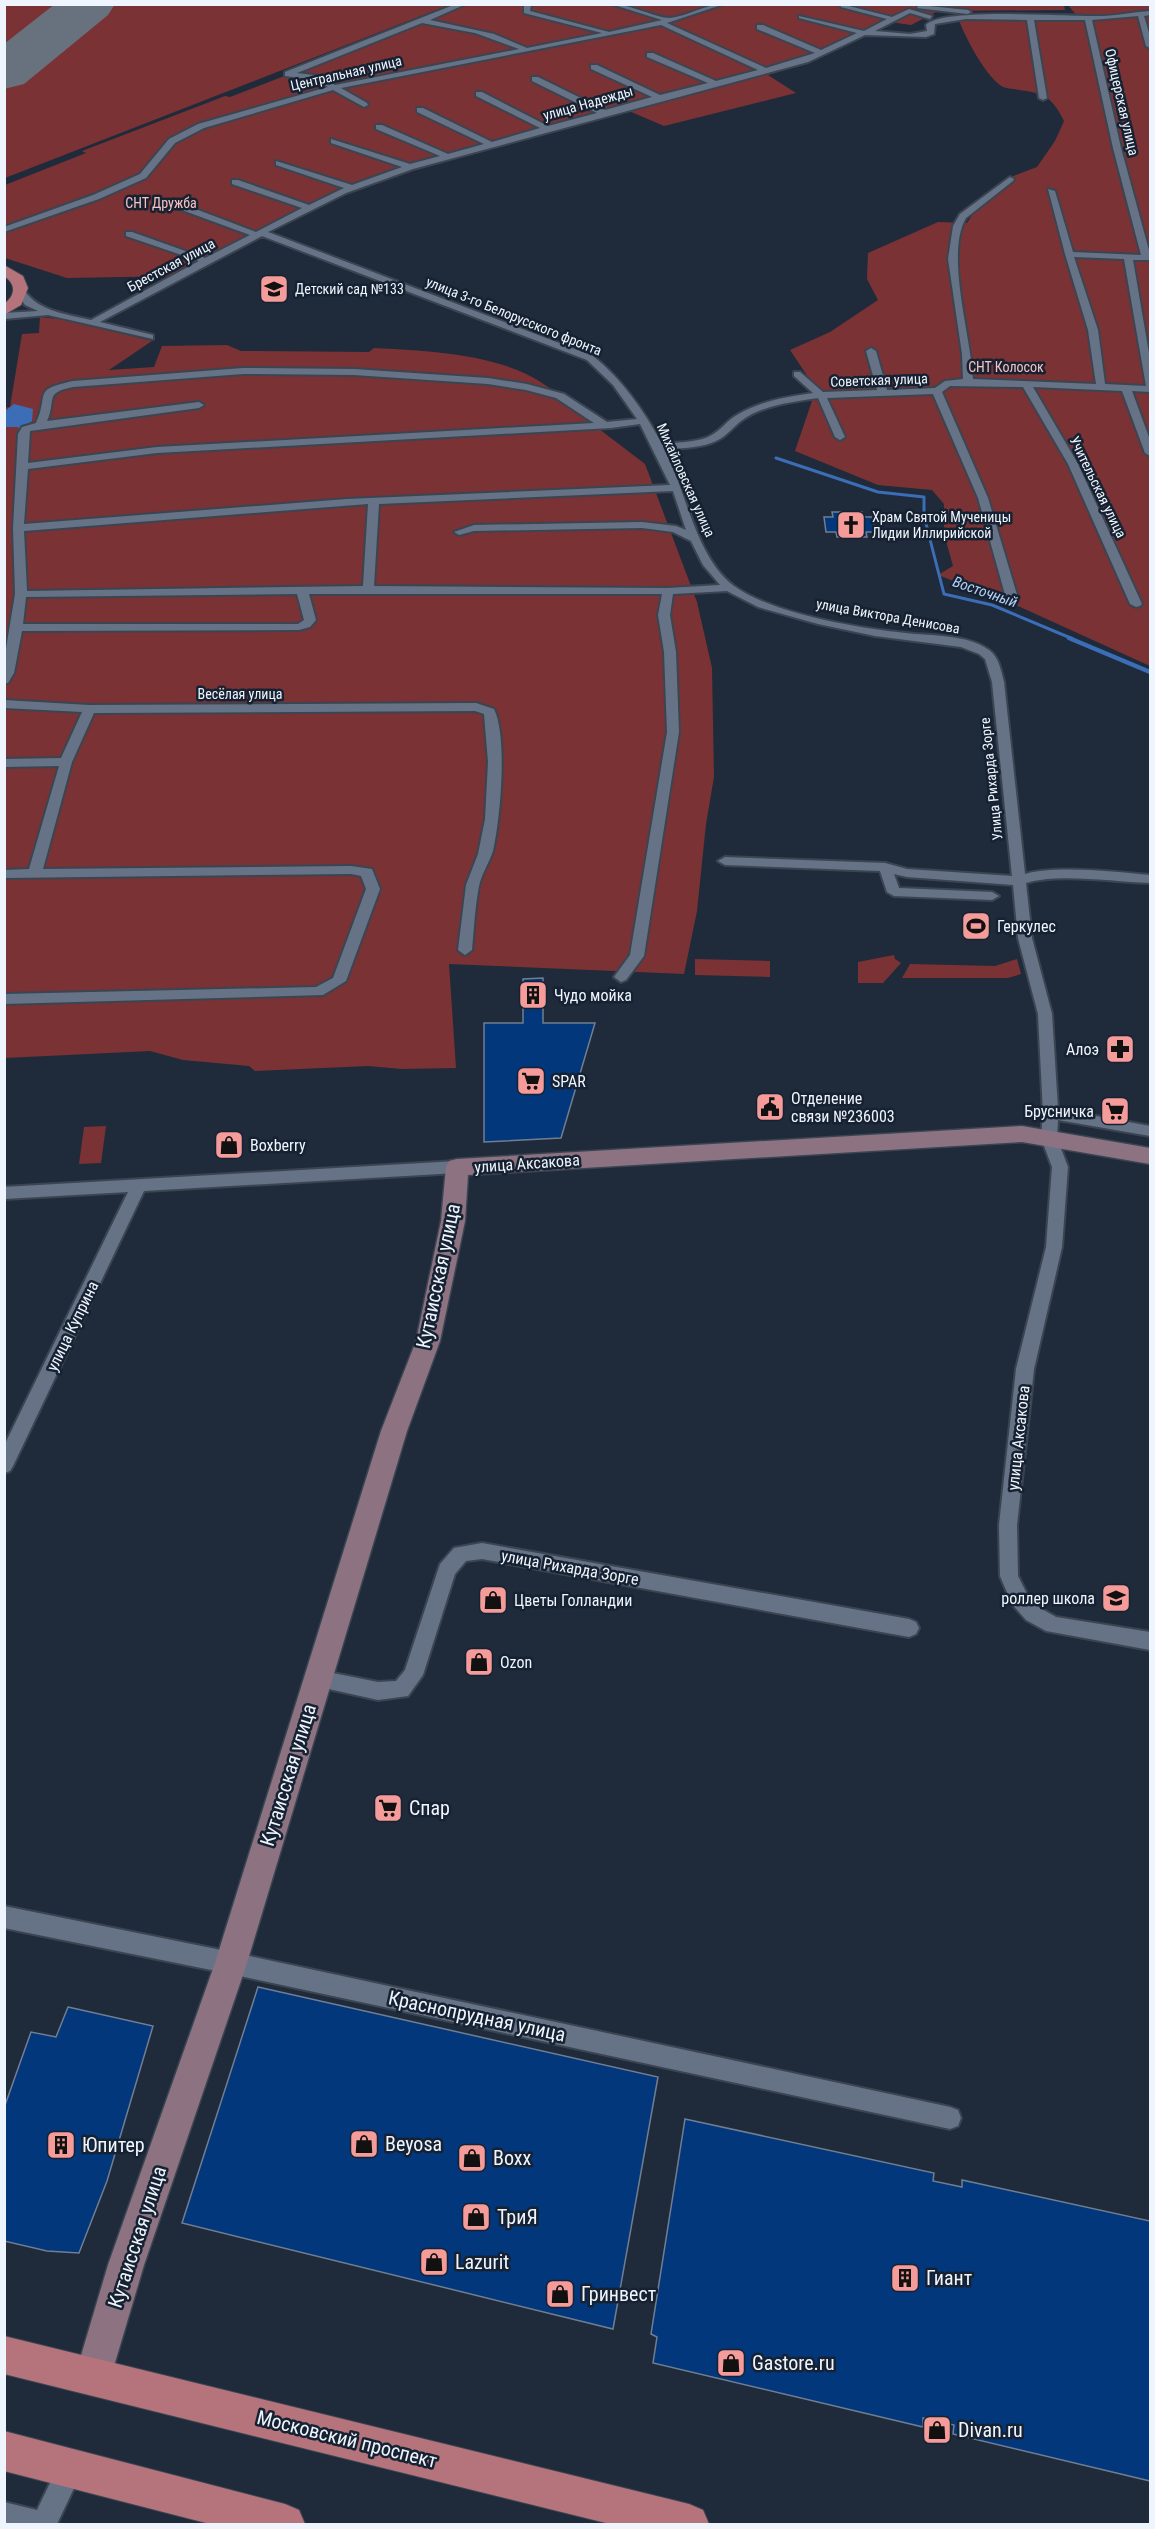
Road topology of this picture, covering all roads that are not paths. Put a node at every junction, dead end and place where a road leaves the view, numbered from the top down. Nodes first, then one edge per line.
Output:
1 (463, 4) edge
2 (528, 4) edge
3 (614, 4) edge
4 (717, 5) edge
5 (843, 6) edge
6 (920, 6) edge
7 (942, 6) edge
8 (1066, 10) dead end
9 (909, 11) junction
10 (1150, 13) edge
11 (1030, 16) junction
12 (1141, 16) junction
13 (801, 17) dead end
14 (1088, 18) junction
15 (893, 19) junction
16 (943, 20) junction
17 (422, 21) junction
18 (666, 22) junction
19 (760, 27) dead end
20 (612, 33) junction
21 (864, 33) junction
22 (1150, 46) edge
23 (526, 50) junction
24 (822, 53) junction
25 (650, 55) dead end
26 (594, 67) dead end
27 (764, 70) junction
28 (535, 79) dead end
29 (715, 83) junction
30 (332, 88) junction
31 (478, 94) dead end
32 (659, 98) junction
33 (1043, 98) dead end
34 (364, 105) dead end
35 (420, 110) dead end
36 (604, 113) junction
37 (379, 126) dead end
38 (547, 129) junction
39 (334, 141) dead end
40 (491, 144) junction
41 (448, 157) junction
42 (279, 163) dead end
43 (411, 167) junction
44 (1010, 179) dead end
45 (235, 182) dead end
46 (353, 188) junction
47 (1051, 191) dead end
48 (182, 207) dead end
49 (309, 208) junction
50 (4, 230) edge
51 (129, 234) dead end
52 (259, 234) junction
53 (1069, 254) junction
54 (1128, 257) junction
55 (1148, 257) edge
56 (206, 261) junction
57 (4, 269) edge
58 (21, 292) junction
59 (50, 313) junction
60 (4, 314) edge
61 (94, 322) junction
62 (150, 337) dead end
63 (871, 351) dead end
64 (797, 374) dead end
65 (968, 382) junction
66 (615, 383) joint
67 (1027, 385) junction
68 (1150, 387) edge
69 (1101, 388) junction
70 (1126, 388) junction
71 (937, 392) junction
72 (883, 393) junction
73 (821, 395) junction
74 (199, 405) dead end
75 (643, 421) junction
76 (40, 425) junction
77 (604, 425) junction
78 (840, 437) dead end
79 (657, 448) junction
80 (1150, 453) edge
81 (23, 467) junction
82 (676, 488) junction
83 (374, 502) junction
84 (18, 528) junction
85 (459, 532) dead end
86 (695, 539) junction
87 (729, 588) junction
88 (302, 590) junction
89 (368, 590) junction
90 (668, 591) junction
91 (21, 594) junction
92 (1012, 598) dead end
93 (1136, 604) dead end
94 (17, 628) junction
95 (996, 674) joint
96 (4, 680) edge
97 (4, 704) edge
98 (89, 710) junction
99 (66, 762) junction
100 (4, 763) edge
101 (724, 861) dead end
102 (885, 867) junction
103 (35, 873) junction
104 (4, 874) edge
105 (1150, 879) edge
106 (1017, 880) junction
107 (992, 896) dead end
108 (465, 950) dead end
109 (621, 977) dead end
110 (4, 999) edge
111 (1051, 1113) junction
112 (1150, 1131) edge
113 (1049, 1138) junction
114 (1150, 1156) edge
115 (457, 1167) junction
116 (139, 1185) junction
117 (4, 1193) edge
118 (4, 1466) edge
119 (909, 1628) dead end
120 (1150, 1641) edge
121 (318, 1679) junction
122 (4, 1917) edge
123 (231, 1963) junction
124 (950, 2118) dead end
125 (4, 2355) edge
126 (93, 2376) junction
127 (4, 2451) edge
128 (71, 2467) junction
129 (4, 2515) edge
130 (39, 2524) edge
131 (44, 2524) edge
132 (285, 2524) edge
133 (689, 2524) edge

1 - 17 street
2 - 20 street
3 - 18 street
4 - 18 street, Центральная улица
5 - 15 street
6 - 7 street
6 - 9 street, улица Надежды
7 - 8 street
9 - 15 street, улица Надежды
9 - 16 street
10 - 12 street
11 - 14 street
11 - 16 street
11 - 33 street
12 - 14 street
12 - 22 street
13 - 21 street
14 - 55 street, Офицерская улица
15 - 21 street, улица Надежды
16 - 21 street
17 - 23 street
17 - 30 street
18 - 20 street, Центральная улица
18 - 27 street
19 - 24 street
20 - 23 street, Центральная улица
21 - 24 street, улица Надежды
23 - 30 street, Центральная улица
24 - 27 street, улица Надежды
25 - 29 street
26 - 32 street
27 - 29 street, улица Надежды
28 - 36 street
29 - 32 street, улица Надежды
30 - 34 street
30 - 50 street, Центральная улица
31 - 38 street
32 - 36 street, улица Надежды
35 - 40 street
36 - 38 street, улица Надежды
37 - 41 street
38 - 40 street, улица Надежды
39 - 43 street
40 - 41 street, улица Надежды
41 - 43 street, улица Надежды
42 - 46 street
43 - 46 street, улица Надежды
44 - 65 street
45 - 49 street
46 - 49 street, улица Надежды
47 - 53 street
48 - 52 street, улица 3-го Белорусского фронта
49 - 52 street, улица Надежды
51 - 56 street
52 - 56 street, Брестская улица
52 - 66 street, улица 3-го Белорусского фронта
53 - 54 street
53 - 69 street
54 - 55 street
54 - 68 street
56 - 61 street, Брестская улица
57 - 58 main road
58 - 59 street
58 - 60 main road
59 - 60 street
59 - 61 street
61 - 62 street
63 - 72 street
64 - 73 street
65 - 67 street, Советская улица
65 - 71 street, Советская улица
66 - 75 street, Михайловская улица
67 - 69 street, Советская улица
67 - 93 street, Учительская улица
68 - 70 street, Советская улица
69 - 70 street, Советская улица
70 - 80 street
71 - 72 street, Советская улица
71 - 92 street
72 - 73 street, Советская улица
73 - 78 street
73 - 79 street, Советская улица
74 - 76 street
75 - 77 street
75 - 79 street, Михайловская улица
76 - 77 street
76 - 81 street
77 - 81 street
79 - 82 street, Михайловская улица
81 - 84 street
82 - 83 street
82 - 86 street, Михайловская улица
83 - 84 street
83 - 89 street
84 - 91 street
85 - 86 street
86 - 87 street, Михайловская улица
87 - 90 street
87 - 95 street, улица Виктора Денисова
88 - 89 street
88 - 91 street
88 - 94 street
89 - 90 street
90 - 109 street
91 - 94 street
94 - 96 street
95 - 106 street, Улица Рихарда Зорге
97 - 98 street, Весёлая улица
98 - 99 street
98 - 108 street, Весёлая улица
99 - 100 street
99 - 103 street
101 - 102 street
102 - 106 street
102 - 107 street
103 - 104 street
103 - 110 street
105 - 106 street
106 - 111 street
111 - 112 street
111 - 113 street
113 - 114 street, улица Аксакова
113 - 115 street, улица Аксакова
113 - 120 street, улица Аксакова
115 - 116 street, улица Аксакова
115 - 121 street, Кутаисская улица
116 - 117 street, улица Аксакова
116 - 118 street, улица Куприна
119 - 121 street, улица Рихарда Зорге
121 - 123 street, Кутаисская улица
122 - 123 street, Краснопрудная улица
123 - 124 street, Краснопрудная улица
123 - 126 street, Кутаисская улица
125 - 126 main road, Московский проспект
126 - 133 main road, Московский проспект
127 - 128 main road
128 - 131 street
128 - 132 main road
129 - 130 street

